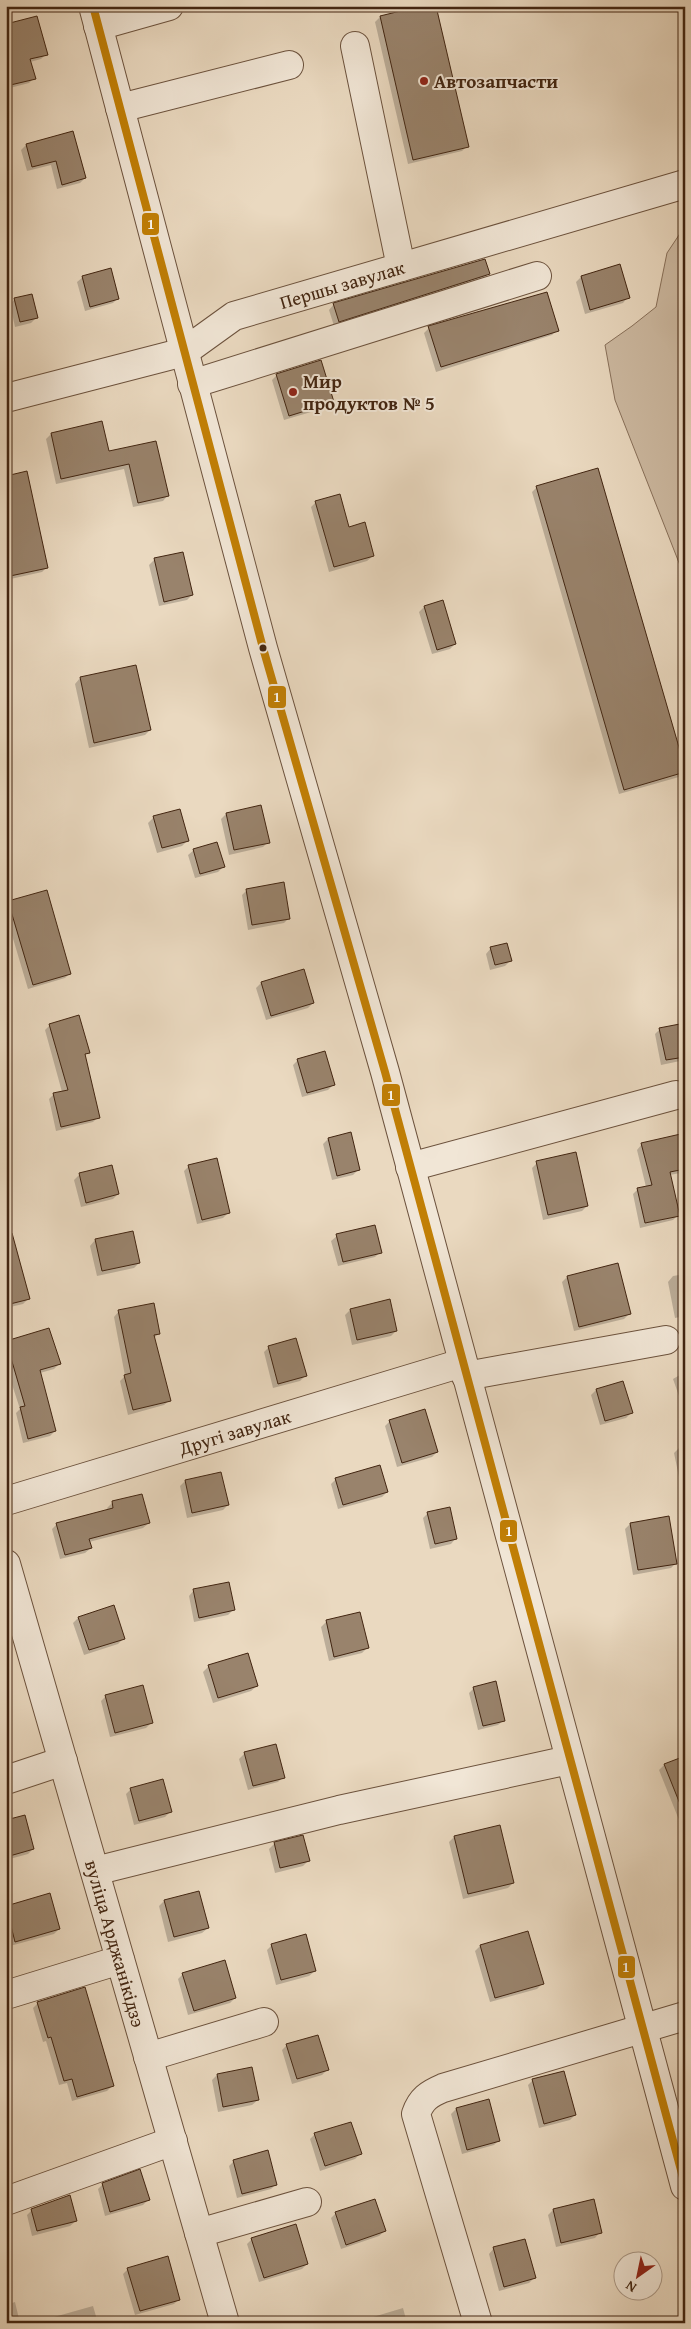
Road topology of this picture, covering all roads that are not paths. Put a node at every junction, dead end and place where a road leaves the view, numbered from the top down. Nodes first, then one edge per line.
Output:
1 (168, 6) edge
2 (96, 16) edge
3 (355, 46) dead end
4 (289, 65) dead end
5 (120, 108) junction
6 (685, 184) edge
7 (401, 267) junction
8 (536, 276) dead end
9 (184, 352) junction
10 (192, 384) junction
11 (6, 398) edge
12 (676, 1095) dead end
13 (410, 1168) junction
14 (666, 1340) dead end
15 (464, 1370) junction
16 (6, 1501) edge
17 (6, 1564) edge
18 (569, 1760) junction
19 (63, 1761) junction
20 (6, 1780) edge
21 (95, 1871) junction
22 (120, 1960) junction
23 (6, 1995) edge
24 (685, 2016) edge
25 (264, 2022) dead end
26 (641, 2028) junction
27 (148, 2057) junction
28 (172, 2141) junction
29 (685, 2184) edge
30 (6, 2201) edge
31 (307, 2202) dead end
32 (199, 2233) junction
33 (222, 2322) edge
34 (478, 2323) edge

1 - 2 street
2 - 5 street
3 - 7 street
4 - 5 street
5 - 9 street
6 - 7 street, Першы завулак
7 - 9 street, Першы завулак
8 - 10 street
9 - 10 street
9 - 11 street, Першы завулак
10 - 13 street
12 - 13 street
13 - 15 street
14 - 15 street, Другі завулак
15 - 16 street, Другі завулак
15 - 18 street
17 - 19 street, вуліца Арджанікідзэ
18 - 21 street
18 - 26 street
19 - 20 street
19 - 21 street, вуліца Арджанікідзэ
21 - 22 street, вуліца Арджанікідзэ
22 - 23 street
22 - 27 street, вуліца Арджанікідзэ
24 - 26 street
25 - 27 street
26 - 29 street
26 - 34 street
27 - 28 street, вуліца Арджанікідзэ
28 - 30 street
28 - 32 street, вуліца Арджанікідзэ
31 - 32 street
32 - 33 street, вуліца Арджанікідзэ

